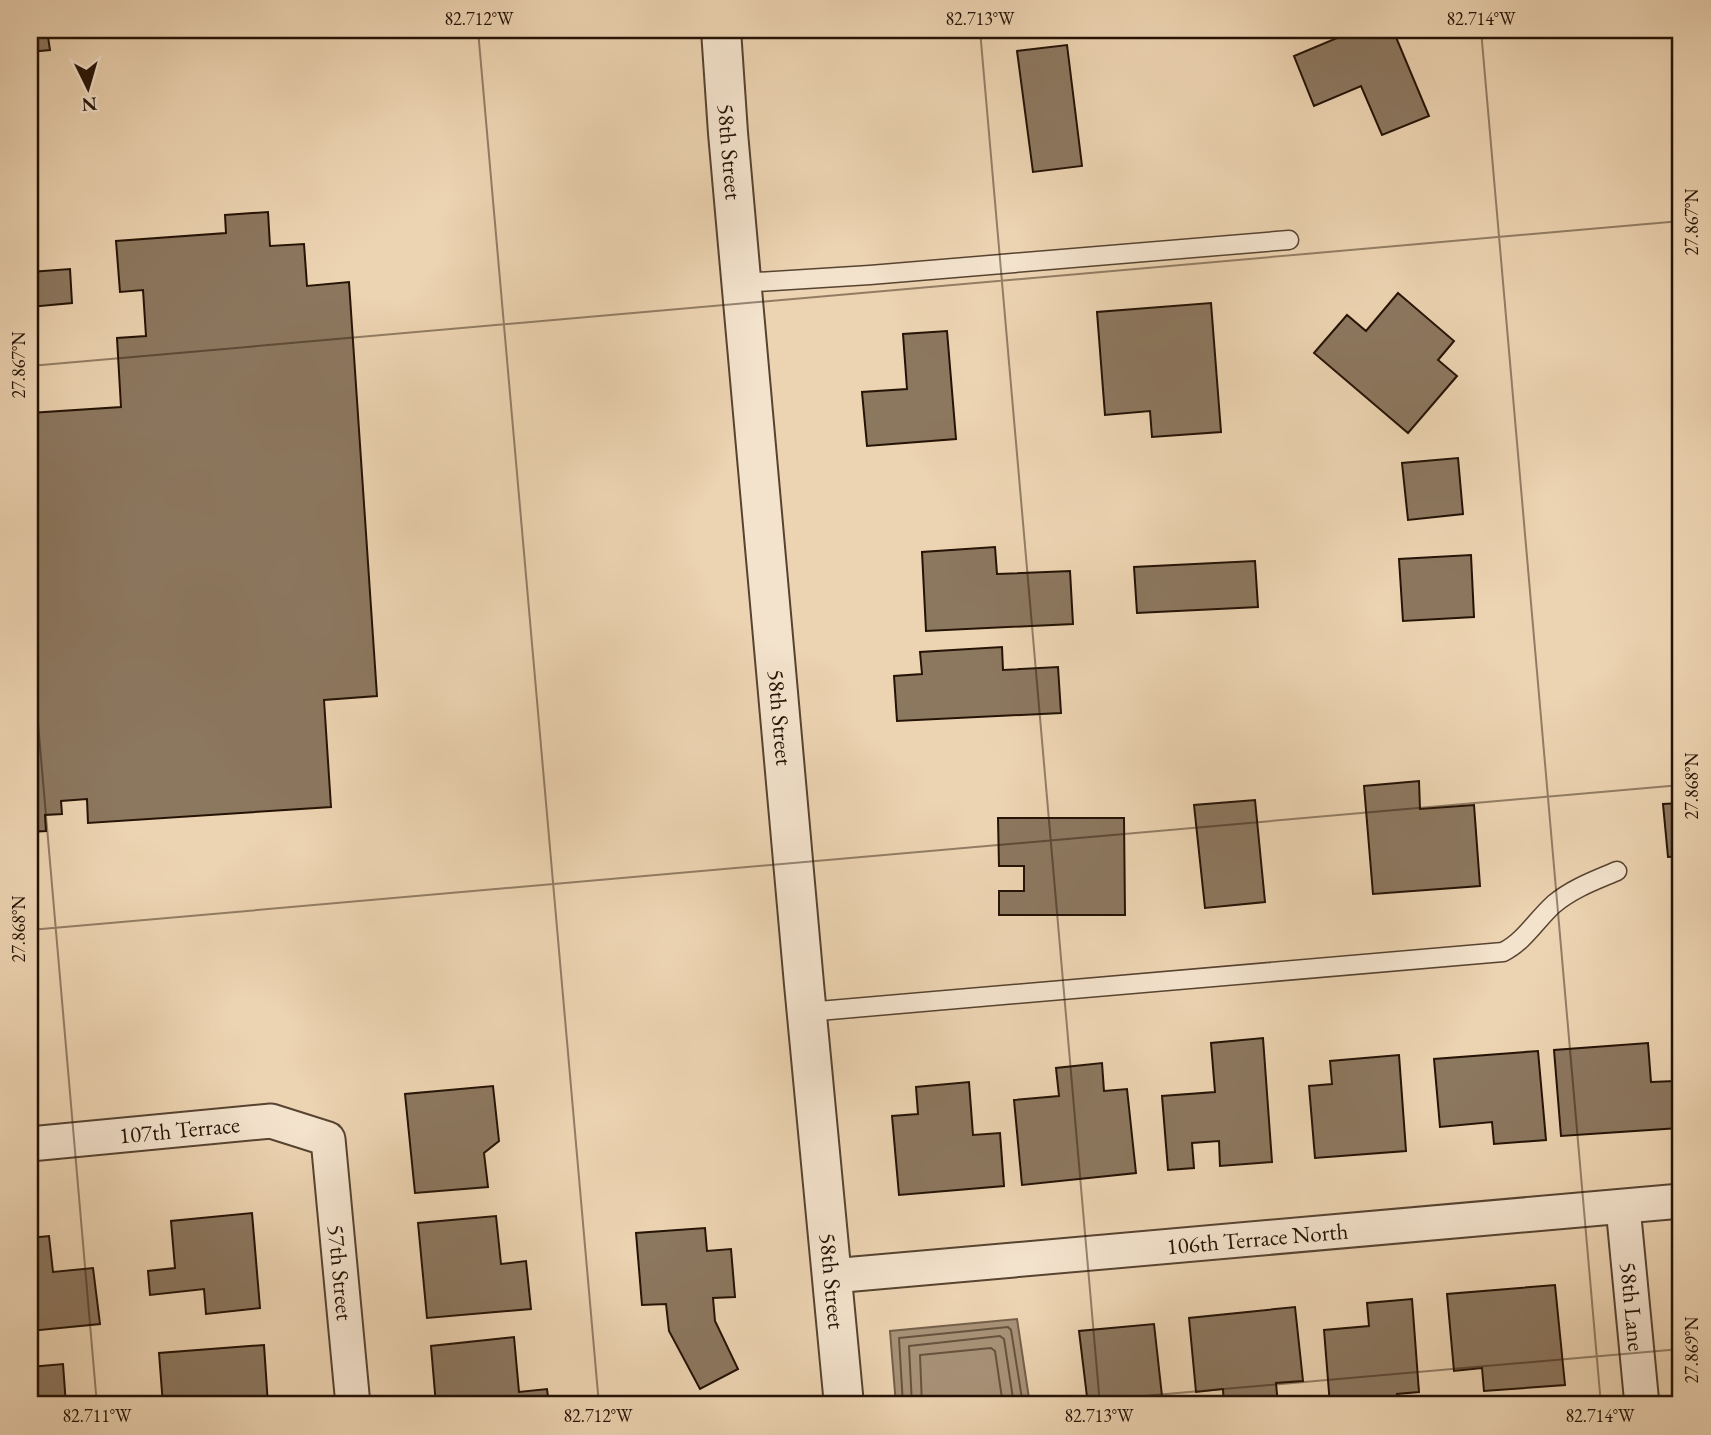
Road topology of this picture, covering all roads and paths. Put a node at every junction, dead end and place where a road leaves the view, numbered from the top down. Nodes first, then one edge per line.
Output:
1 (721, 30) edge
2 (1289, 240) dead end
3 (741, 283) junction
4 (1618, 871) dead end
5 (807, 1012) junction
6 (328, 1139) joint
7 (30, 1144) edge
8 (1681, 1201) edge
9 (1623, 1206) junction
10 (832, 1276) junction
11 (353, 1405) edge
12 (844, 1405) edge
13 (1642, 1405) edge

1 - 3 street, 58th Street
2 - 3 lane
3 - 5 street, 58th Street
4 - 5 lane
5 - 10 street, 58th Street
6 - 7 street, 107th Terrace
6 - 11 street, 57th Street
8 - 9 street, 106th Terrace North
9 - 10 street, 106th Terrace North
9 - 13 street, 58th Lane
10 - 12 street, 58th Street

